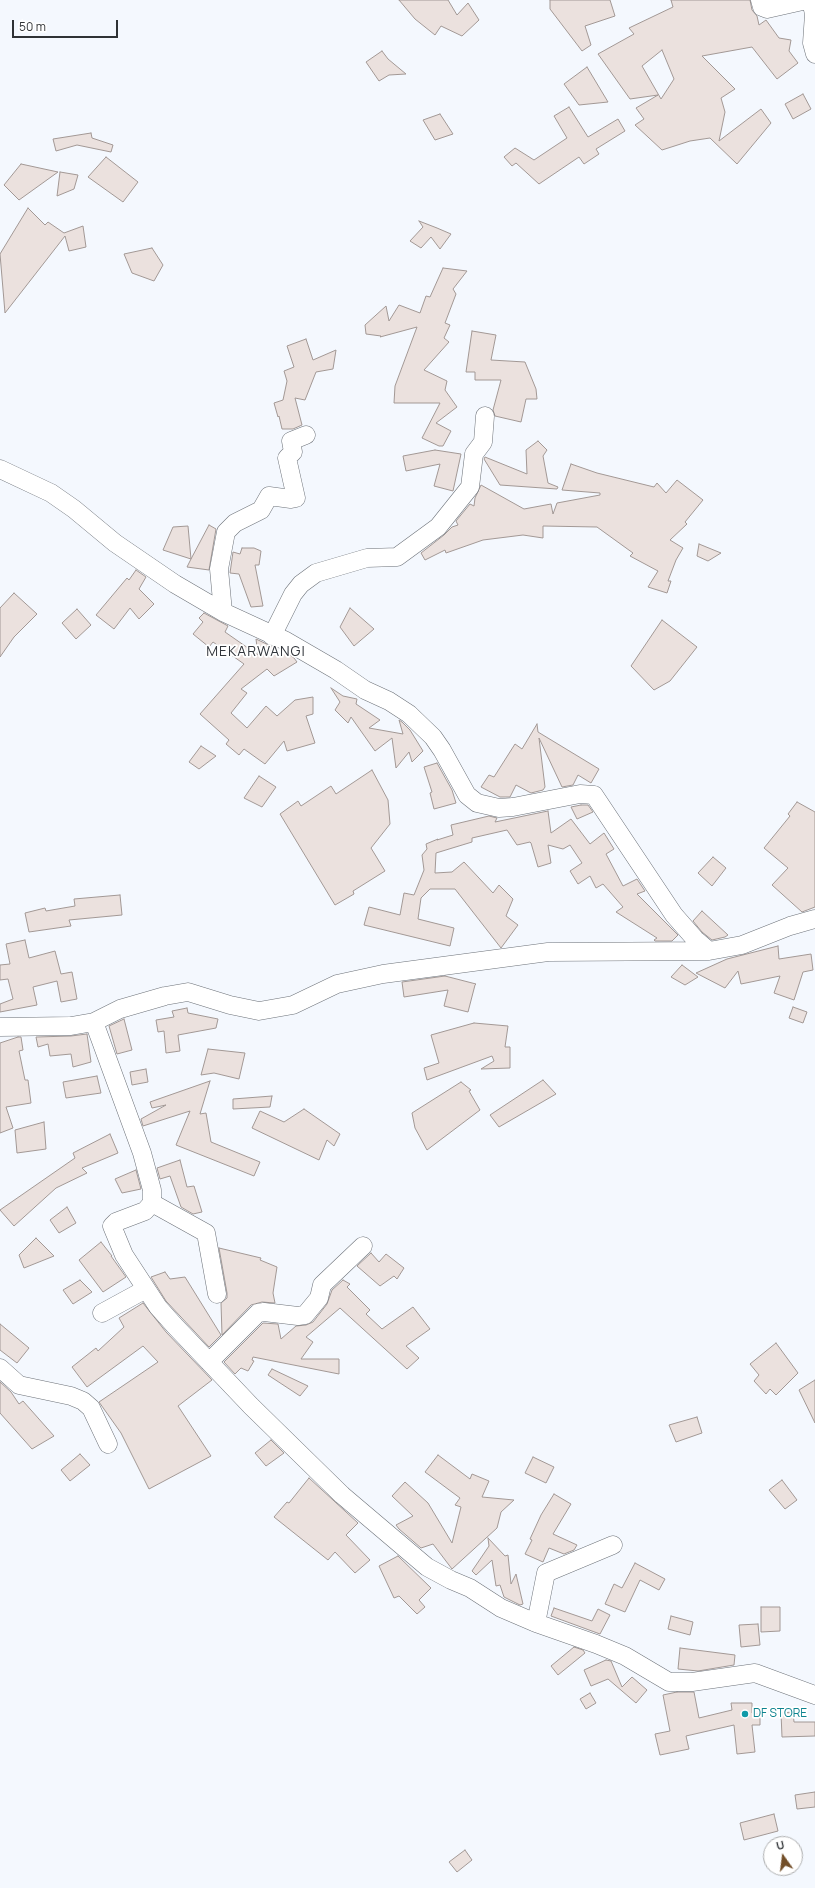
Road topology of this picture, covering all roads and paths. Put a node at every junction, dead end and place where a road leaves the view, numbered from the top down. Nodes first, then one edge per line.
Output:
1 (760, 0) edge
2 (807, 0) edge
3 (811, 0) edge
4 (815, 54) edge
5 (485, 416) dead end
6 (306, 435) dead end
7 (0, 468) edge
8 (223, 612) junction
9 (272, 636) junction
10 (815, 919) edge
11 (709, 951) junction
12 (94, 1022) junction
13 (0, 1027) edge
14 (152, 1203) junction
15 (363, 1246) dead end
16 (146, 1289) junction
17 (217, 1294) dead end
18 (102, 1313) dead end
19 (209, 1362) junction
20 (0, 1368) edge
21 (108, 1444) dead end
22 (613, 1545) dead end
23 (536, 1623) junction
24 (815, 1695) edge

1 - 2 street
3 - 4 street
5 - 9 street
6 - 8 street
7 - 8 street
8 - 9 street
9 - 11 street
10 - 11 street
11 - 12 street
12 - 13 street
12 - 14 street
14 - 16 street
14 - 17 street
15 - 19 street
16 - 18 street
16 - 19 street
19 - 23 street
20 - 21 street
22 - 23 street
23 - 24 street

